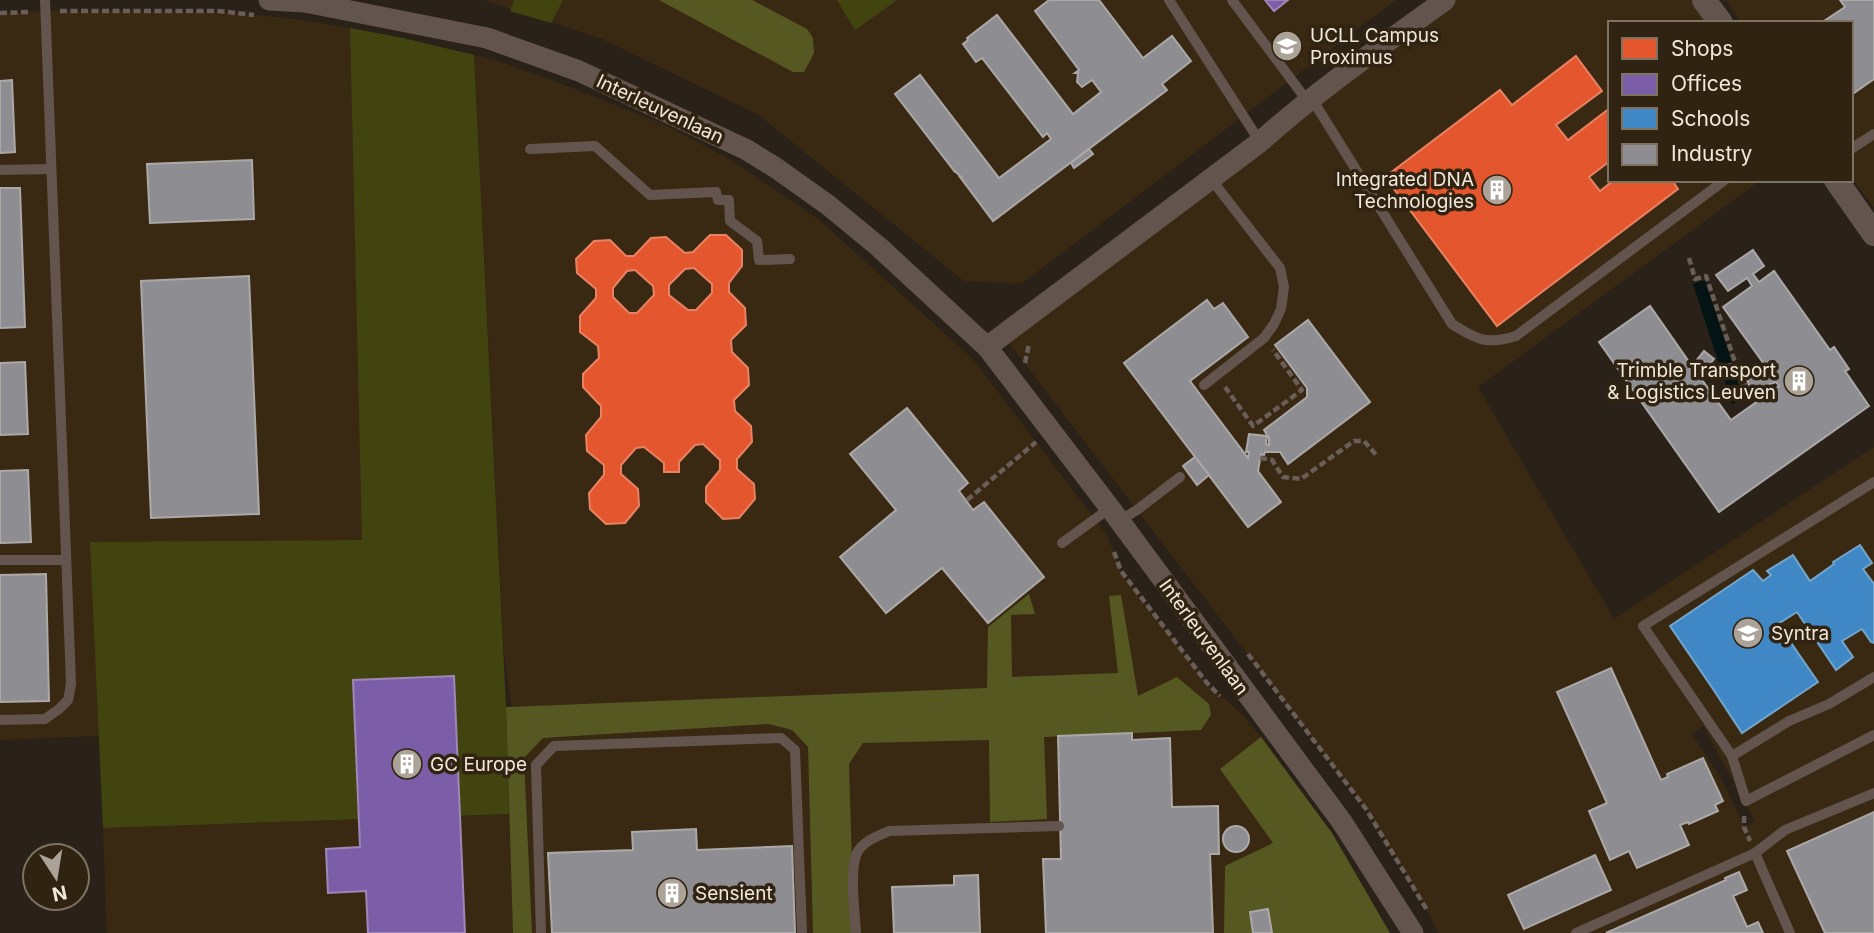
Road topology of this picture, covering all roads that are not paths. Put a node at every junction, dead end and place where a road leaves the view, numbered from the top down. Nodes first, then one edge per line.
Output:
1 (1169, 0) edge
2 (1232, 0) edge
3 (1445, 0) edge
4 (1704, 0) edge
5 (44, 6) edge
6 (262, 8) edge
7 (1720, 21) edge
8 (1310, 101) junction
9 (1874, 134) edge
10 (1260, 142) junction
11 (1853, 148) edge
12 (530, 149) dead end
13 (50, 169) junction
14 (0, 170) edge
15 (1211, 179) junction
16 (1722, 182) edge
17 (1837, 182) edge
18 (1874, 234) edge
19 (790, 259) dead end
20 (995, 341) junction
21 (1204, 385) dead end
22 (1180, 477) dead end
23 (1874, 482) edge
24 (1108, 516) junction
25 (1062, 543) dead end
26 (0, 560) edge
27 (66, 560) junction
28 (1874, 677) edge
29 (0, 720) edge
30 (1874, 735) edge
31 (1732, 756) junction
32 (1874, 793) edge
33 (1059, 827) dead end
34 (1755, 853) junction
35 (541, 933) edge
36 (802, 933) edge
37 (856, 933) edge
38 (1413, 933) edge
39 (1576, 933) edge
40 (1790, 933) edge

1 - 10 lane
2 - 8 lane
3 - 8 street
4 - 7 street
5 - 13 lane
6 - 20 street, Interleuvenlaan
8 - 10 street
8 - 16 lane
9 - 11 lane
10 - 15 street
12 - 19 lane
13 - 14 lane
13 - 27 lane
15 - 20 street
15 - 21 lane
17 - 18 street
20 - 24 street, Interleuvenlaan
22 - 24 lane
23 - 31 lane
24 - 25 lane
24 - 38 street, Interleuvenlaan
26 - 27 lane
27 - 29 lane
28 - 31 lane
30 - 31 lane
32 - 34 lane
33 - 37 lane
34 - 39 lane
34 - 40 lane
35 - 36 lane

